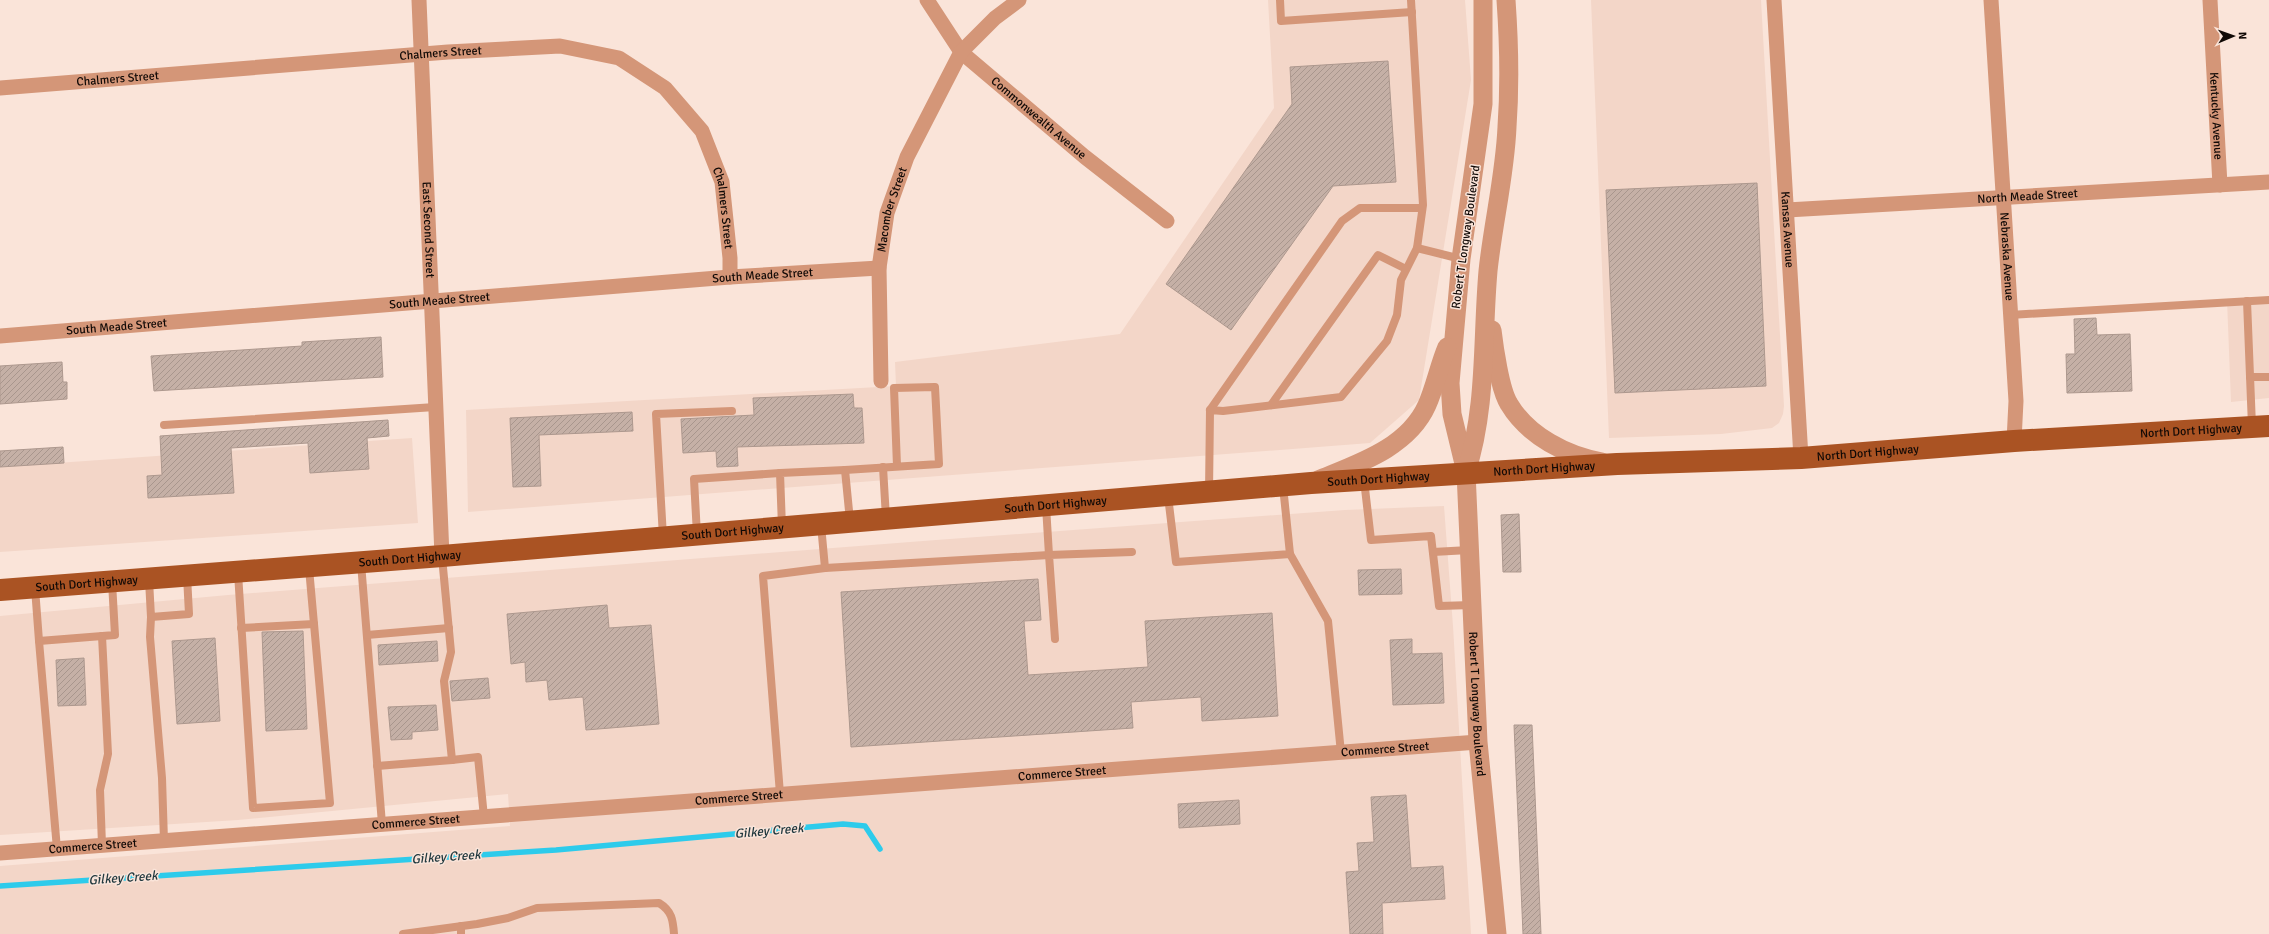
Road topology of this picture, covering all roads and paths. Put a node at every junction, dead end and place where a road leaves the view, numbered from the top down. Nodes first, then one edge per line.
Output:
1 (419, 0) edge
2 (927, 0) edge
3 (1019, 0) edge
4 (1280, 0) edge
5 (1411, 0) edge
6 (1483, 0) edge
7 (1506, 0) edge
8 (1774, 0) edge
9 (1991, 0) edge
10 (2210, 0) edge
11 (1412, 12) junction
12 (961, 52) junction
13 (421, 54) junction
14 (0, 88) edge
15 (2269, 182) edge
16 (2220, 185) junction
17 (2003, 197) junction
18 (1422, 208) junction
19 (1787, 210) junction
20 (1167, 221) dead end
21 (1417, 248) junction
22 (1461, 259) junction
23 (879, 268) junction
24 (1406, 269) junction
25 (1488, 271) junction
26 (730, 277) junction
27 (2269, 300) edge
28 (2247, 301) junction
29 (432, 302) junction
30 (2010, 315) junction
31 (1453, 333) junction
32 (0, 336) edge
33 (2269, 376) edge
34 (2250, 377) junction
35 (881, 381) dead end
36 (1271, 406) junction
37 (435, 407) junction
38 (1210, 410) junction
39 (732, 411) dead end
40 (164, 425) dead end
41 (2260, 426) edge
42 (2014, 441) junction
43 (1801, 458) junction
44 (1617, 464) junction
45 (897, 466) junction
46 (883, 467) junction
47 (845, 470) junction
48 (1466, 472) junction
49 (780, 473) junction
50 (1364, 479) junction
51 (1311, 483) junction
52 (1283, 485) junction
53 (1209, 492) junction
54 (1168, 495) junction
55 (1046, 506) junction
56 (886, 519) junction
57 (850, 522) junction
58 (821, 524) junction
59 (782, 528) junction
60 (697, 535) junction
61 (663, 538) junction
62 (1469, 550) junction
63 (1132, 552) dead end
64 (1433, 552) junction
65 (1290, 554) junction
66 (1049, 555) junction
67 (442, 556) junction
68 (361, 562) junction
69 (309, 566) junction
70 (825, 568) junction
71 (238, 572) junction
72 (187, 576) junction
73 (149, 579) junction
74 (112, 582) junction
75 (35, 588) junction
76 (0, 590) edge
77 (1472, 605) junction
78 (151, 617) junction
79 (314, 624) junction
80 (241, 628) junction
81 (449, 628) junction
82 (367, 635) junction
83 (102, 636) junction
84 (1055, 639) dead end
85 (39, 641) junction
86 (1478, 742) junction
87 (1341, 753) junction
88 (452, 760) junction
89 (377, 766) junction
90 (780, 794) junction
91 (484, 817) junction
92 (382, 824) junction
93 (164, 841) junction
94 (102, 845) junction
95 (57, 849) junction
96 (0, 853) edge
97 (461, 930) edge
98 (403, 934) edge
99 (674, 934) edge
100 (1497, 934) edge

1 - 13 street, East Second Street
2 - 12 street, Commonwealth Avenue
3 - 12 street, Macomber Street
4 - 11 lane
5 - 11 lane
6 - 22 street, Robert T Longway Boulevard
7 - 25 street, Robert T Longway Boulevard
8 - 19 street, Kansas Avenue
9 - 17 street, Nebraska Avenue
10 - 16 street, Kentucky Avenue
11 - 18 lane
12 - 20 street, Commonwealth Avenue
12 - 23 street, Macomber Street
13 - 14 street, Chalmers Street
13 - 26 street, Chalmers Street
13 - 29 street, East Second Street
15 - 16 street, North Meade Street
16 - 17 street, North Meade Street
17 - 19 street, North Meade Street
17 - 30 street, Nebraska Avenue
18 - 21 lane
18 - 38 lane
19 - 43 street, Kansas Avenue
21 - 22 lane
21 - 24 lane
22 - 31 street, Robert T Longway Boulevard
23 - 26 street, South Meade Street
23 - 35 street, Macomber Street
24 - 36 lane
24 - 36 lane
25 - 44 street
25 - 48 street, Robert T Longway Boulevard
26 - 29 street, South Meade Street
27 - 28 lane
28 - 30 lane
28 - 34 lane
29 - 32 street, South Meade Street
29 - 37 street, East Second Street
30 - 42 street, Nebraska Avenue
31 - 48 street, Robert T Longway Boulevard
31 - 51 street
33 - 34 lane
34 - 41 lane
36 - 38 lane
37 - 40 lane
37 - 67 street, East Second Street
38 - 53 lane
39 - 61 lane
41 - 42 main road, North Dort Highway
42 - 43 main road, North Dort Highway
43 - 44 main road, North Dort Highway
44 - 48 main road, North Dort Highway
45 - 45 lane
45 - 46 lane
46 - 47 lane
46 - 56 lane
47 - 49 lane
47 - 57 lane
48 - 50 main road, South Dort Highway
48 - 62 street, Robert T Longway Boulevard
49 - 59 lane
49 - 60 lane
50 - 51 main road, South Dort Highway
50 - 64 lane
51 - 52 main road, South Dort Highway
52 - 53 main road, South Dort Highway
52 - 65 lane
53 - 54 main road, South Dort Highway
54 - 55 main road, South Dort Highway
54 - 65 lane
55 - 56 main road, South Dort Highway
55 - 66 lane
56 - 57 main road, South Dort Highway
57 - 58 main road, South Dort Highway
58 - 59 main road, South Dort Highway
58 - 70 lane
59 - 60 main road, South Dort Highway
60 - 61 main road, South Dort Highway
61 - 67 main road, South Dort Highway
62 - 64 lane
62 - 77 street, Robert T Longway Boulevard
63 - 66 lane
64 - 77 lane
65 - 87 lane
66 - 70 lane
66 - 84 lane
67 - 68 main road, South Dort Highway
67 - 81 lane
68 - 69 main road, South Dort Highway
68 - 82 lane
69 - 71 main road, South Dort Highway
69 - 79 lane
70 - 90 lane
71 - 72 main road, South Dort Highway
71 - 80 lane
72 - 73 main road, South Dort Highway
72 - 78 lane
73 - 74 main road, South Dort Highway
73 - 78 lane
74 - 75 main road, South Dort Highway
74 - 83 lane
75 - 76 main road, South Dort Highway
75 - 85 lane
77 - 86 street, Robert T Longway Boulevard
78 - 93 lane
79 - 80 lane
79 - 80 lane
81 - 82 lane
81 - 88 lane
82 - 89 lane
83 - 85 lane
83 - 94 lane
85 - 95 lane
86 - 87 street, Commerce Street
86 - 100 street, Robert T Longway Boulevard
87 - 90 street, Commerce Street
88 - 89 lane
88 - 91 lane
89 - 92 lane
90 - 91 street, Commerce Street
91 - 92 street, Commerce Street
92 - 93 street, Commerce Street
93 - 94 street, Commerce Street
94 - 95 street, Commerce Street
95 - 96 street, Commerce Street
97 - 98 lane
97 - 99 lane

